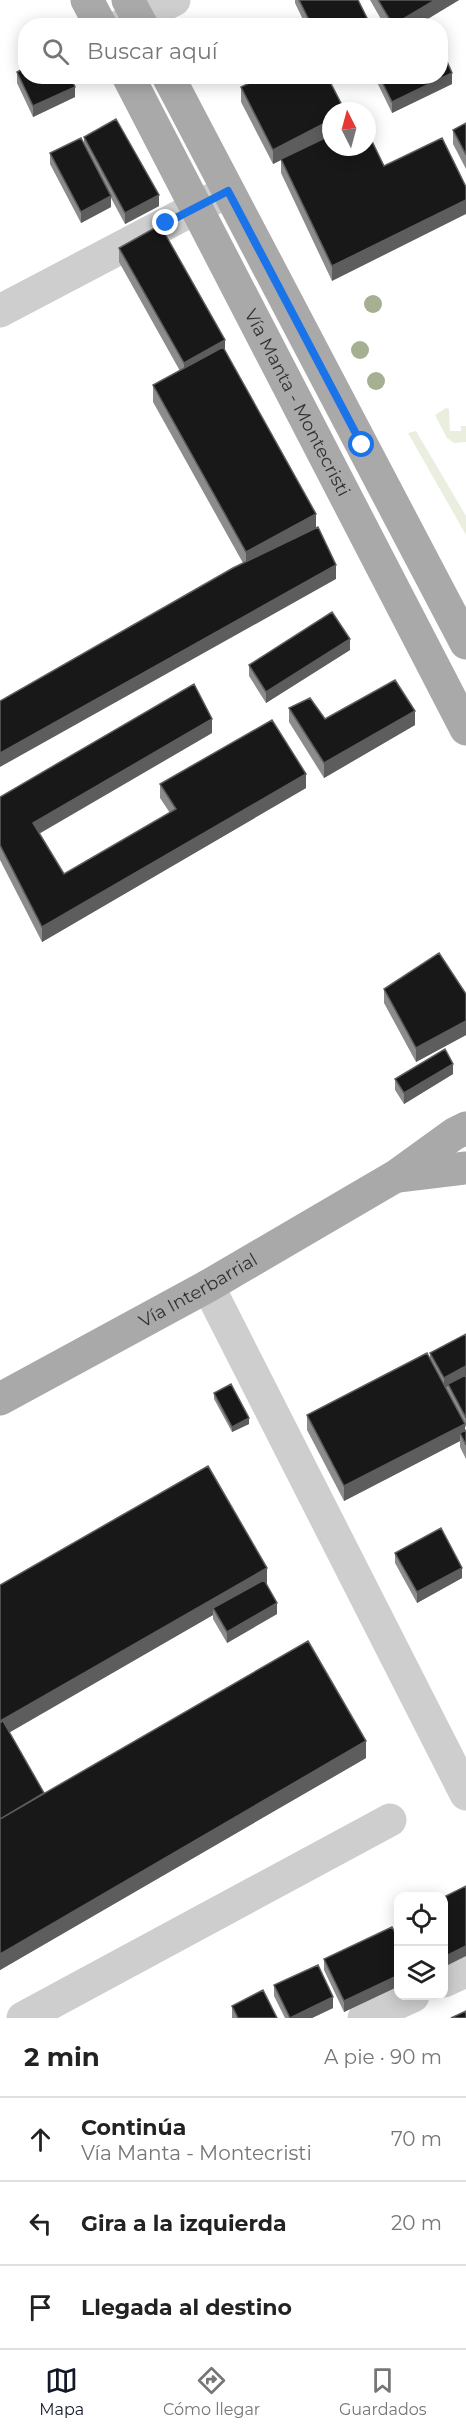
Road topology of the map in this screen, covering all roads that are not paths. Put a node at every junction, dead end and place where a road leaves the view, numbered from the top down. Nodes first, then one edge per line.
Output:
1 (87, 0) edge
2 (174, 0) edge
3 (132, 17) edge
4 (97, 18) edge
5 (132, 84) edge
6 (172, 84) edge
7 (228, 191) junction
8 (196, 206) junction
9 (0, 311) edge
10 (466, 643) edge
11 (466, 729) edge
12 (466, 1128) edge
13 (466, 1168) edge
14 (396, 1176) junction
15 (208, 1286) junction
16 (0, 1400) edge
17 (466, 1794) edge
18 (390, 1820) dead end
19 (466, 1971) edge
20 (448, 1979) edge
21 (402, 2000) edge
22 (23, 2018) edge
23 (364, 2018) edge

1 - 4 main road
2 - 3 street
5 - 8 main road, Vía Manta - Montecristi
6 - 7 main road, Vía Manta - Montecristi
7 - 8 street
7 - 10 main road, Vía Manta - Montecristi
8 - 9 street
8 - 11 main road, Vía Manta - Montecristi
12 - 14 main road, Vía Interbarrial
13 - 14 main road, Vía Interbarrial
14 - 15 main road, Vía Interbarrial
15 - 16 main road, Vía Interbarrial
15 - 17 street
18 - 22 street
19 - 20 street
21 - 23 street

